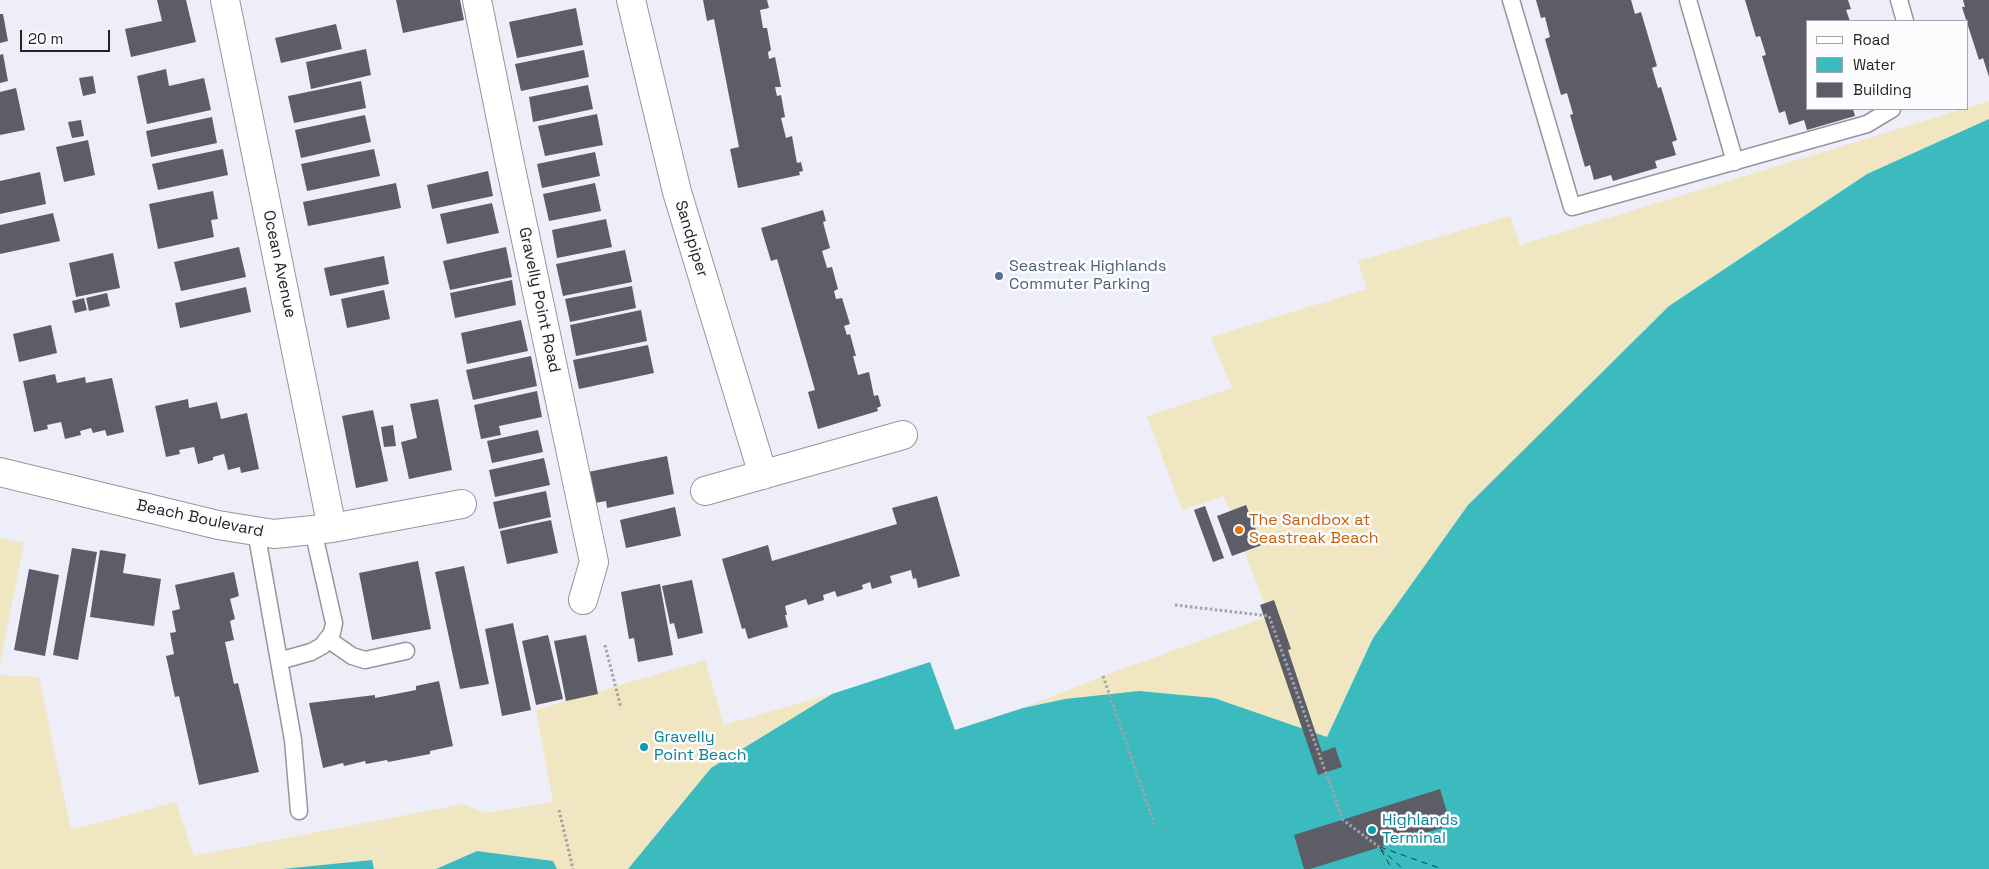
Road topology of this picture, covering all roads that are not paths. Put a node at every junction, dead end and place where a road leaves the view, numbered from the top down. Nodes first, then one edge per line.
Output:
1 (225, 0) edge
2 (477, 0) edge
3 (631, 0) edge
4 (1511, 0) edge
5 (1688, 0) edge
6 (1899, 0) edge
7 (1905, 20) edge
8 (1890, 110) edge
9 (1735, 162) junction
10 (903, 435) dead end
11 (0, 472) edge
12 (763, 475) junction
13 (705, 491) dead end
14 (462, 504) dead end
15 (322, 529) junction
16 (256, 531) junction
17 (583, 600) dead end
18 (329, 640) junction
19 (406, 651) dead end
20 (279, 661) junction
21 (299, 811) dead end

1 - 15 street, Ocean Avenue
2 - 17 street, Gravelly Point Road
3 - 12 street, Sandpiper
4 - 9 lane
5 - 9 lane
6 - 7 lane
8 - 9 lane
10 - 12 street
11 - 16 street, Beach Boulevard
12 - 13 street
14 - 15 street, Beach Boulevard
15 - 16 street, Beach Boulevard
15 - 18 lane
16 - 20 lane
18 - 19 lane
18 - 20 lane
20 - 21 lane

